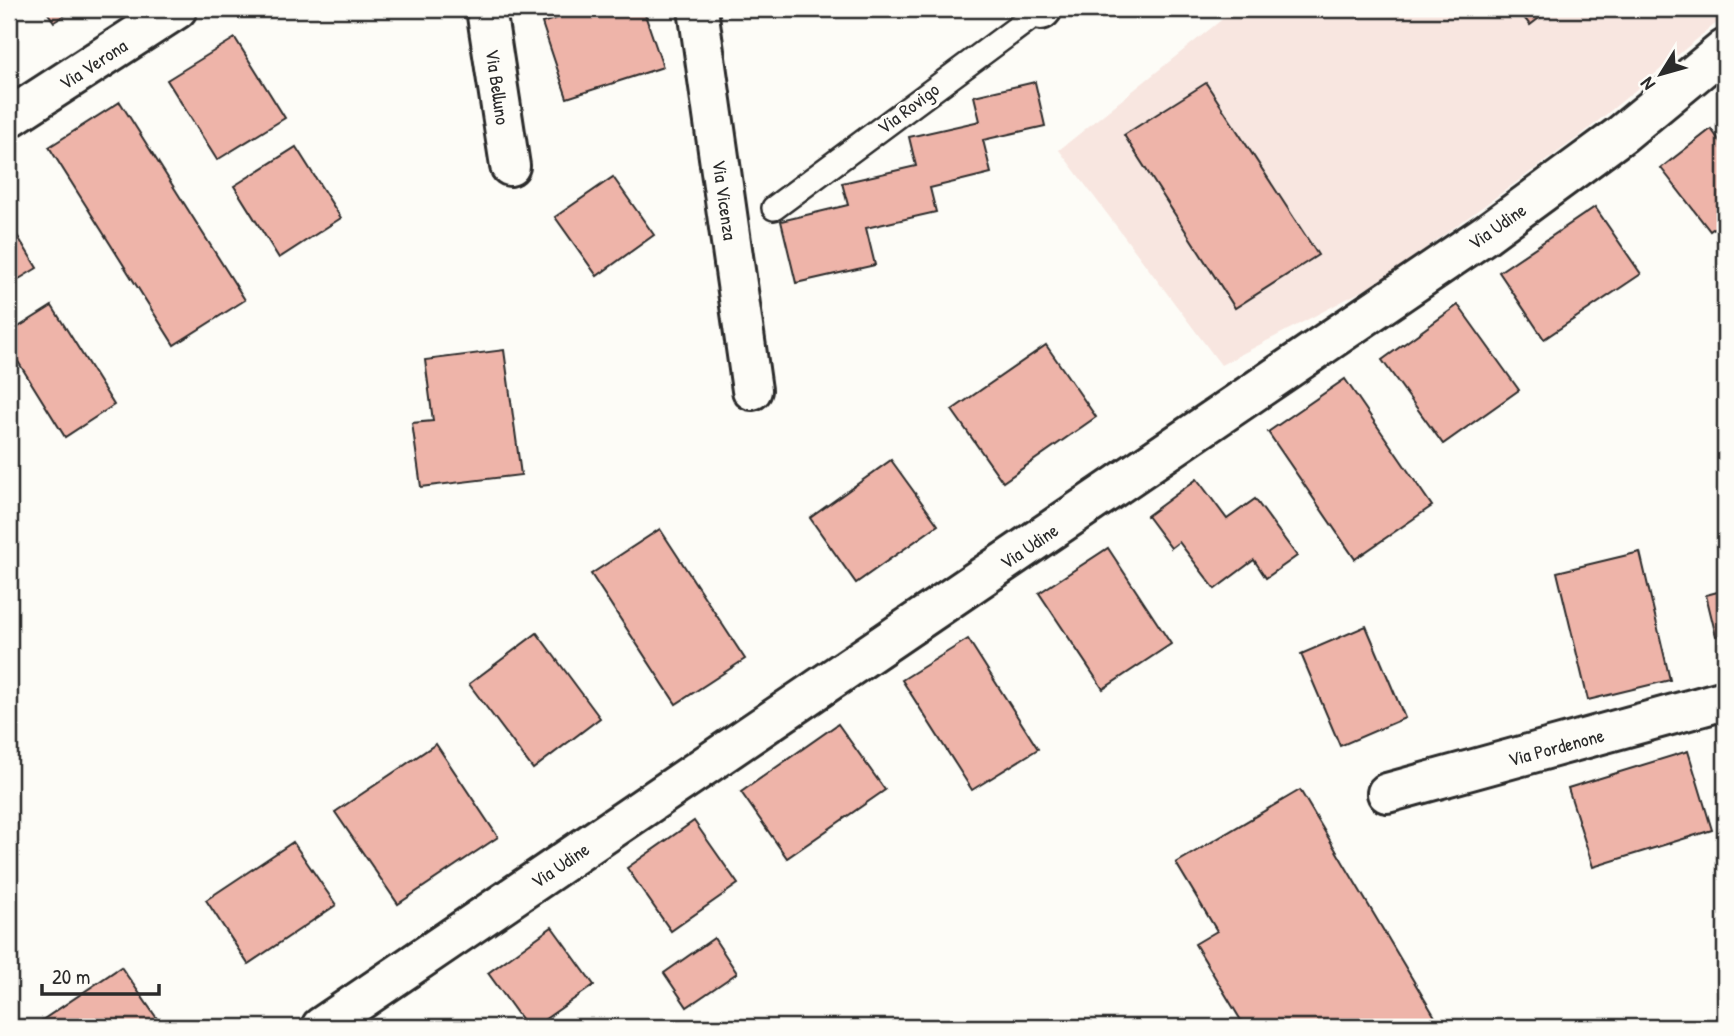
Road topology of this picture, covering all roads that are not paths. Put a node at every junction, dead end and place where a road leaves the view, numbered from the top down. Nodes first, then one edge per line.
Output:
1 (177, 9) edge
2 (486, 9) edge
3 (698, 9) edge
4 (1041, 9) edge
5 (1725, 49) edge
6 (9, 118) edge
7 (510, 166) dead end
8 (775, 208) dead end
9 (752, 390) dead end
10 (1725, 700) edge
11 (1387, 793) dead end
12 (321, 1027) edge

1 - 6 street, Via Verona
2 - 7 street, Via Belluno
3 - 9 street, Via Vicenza
4 - 8 lane, Via Rovigo
5 - 12 street, Via Udine
10 - 11 street, Via Pordenone

